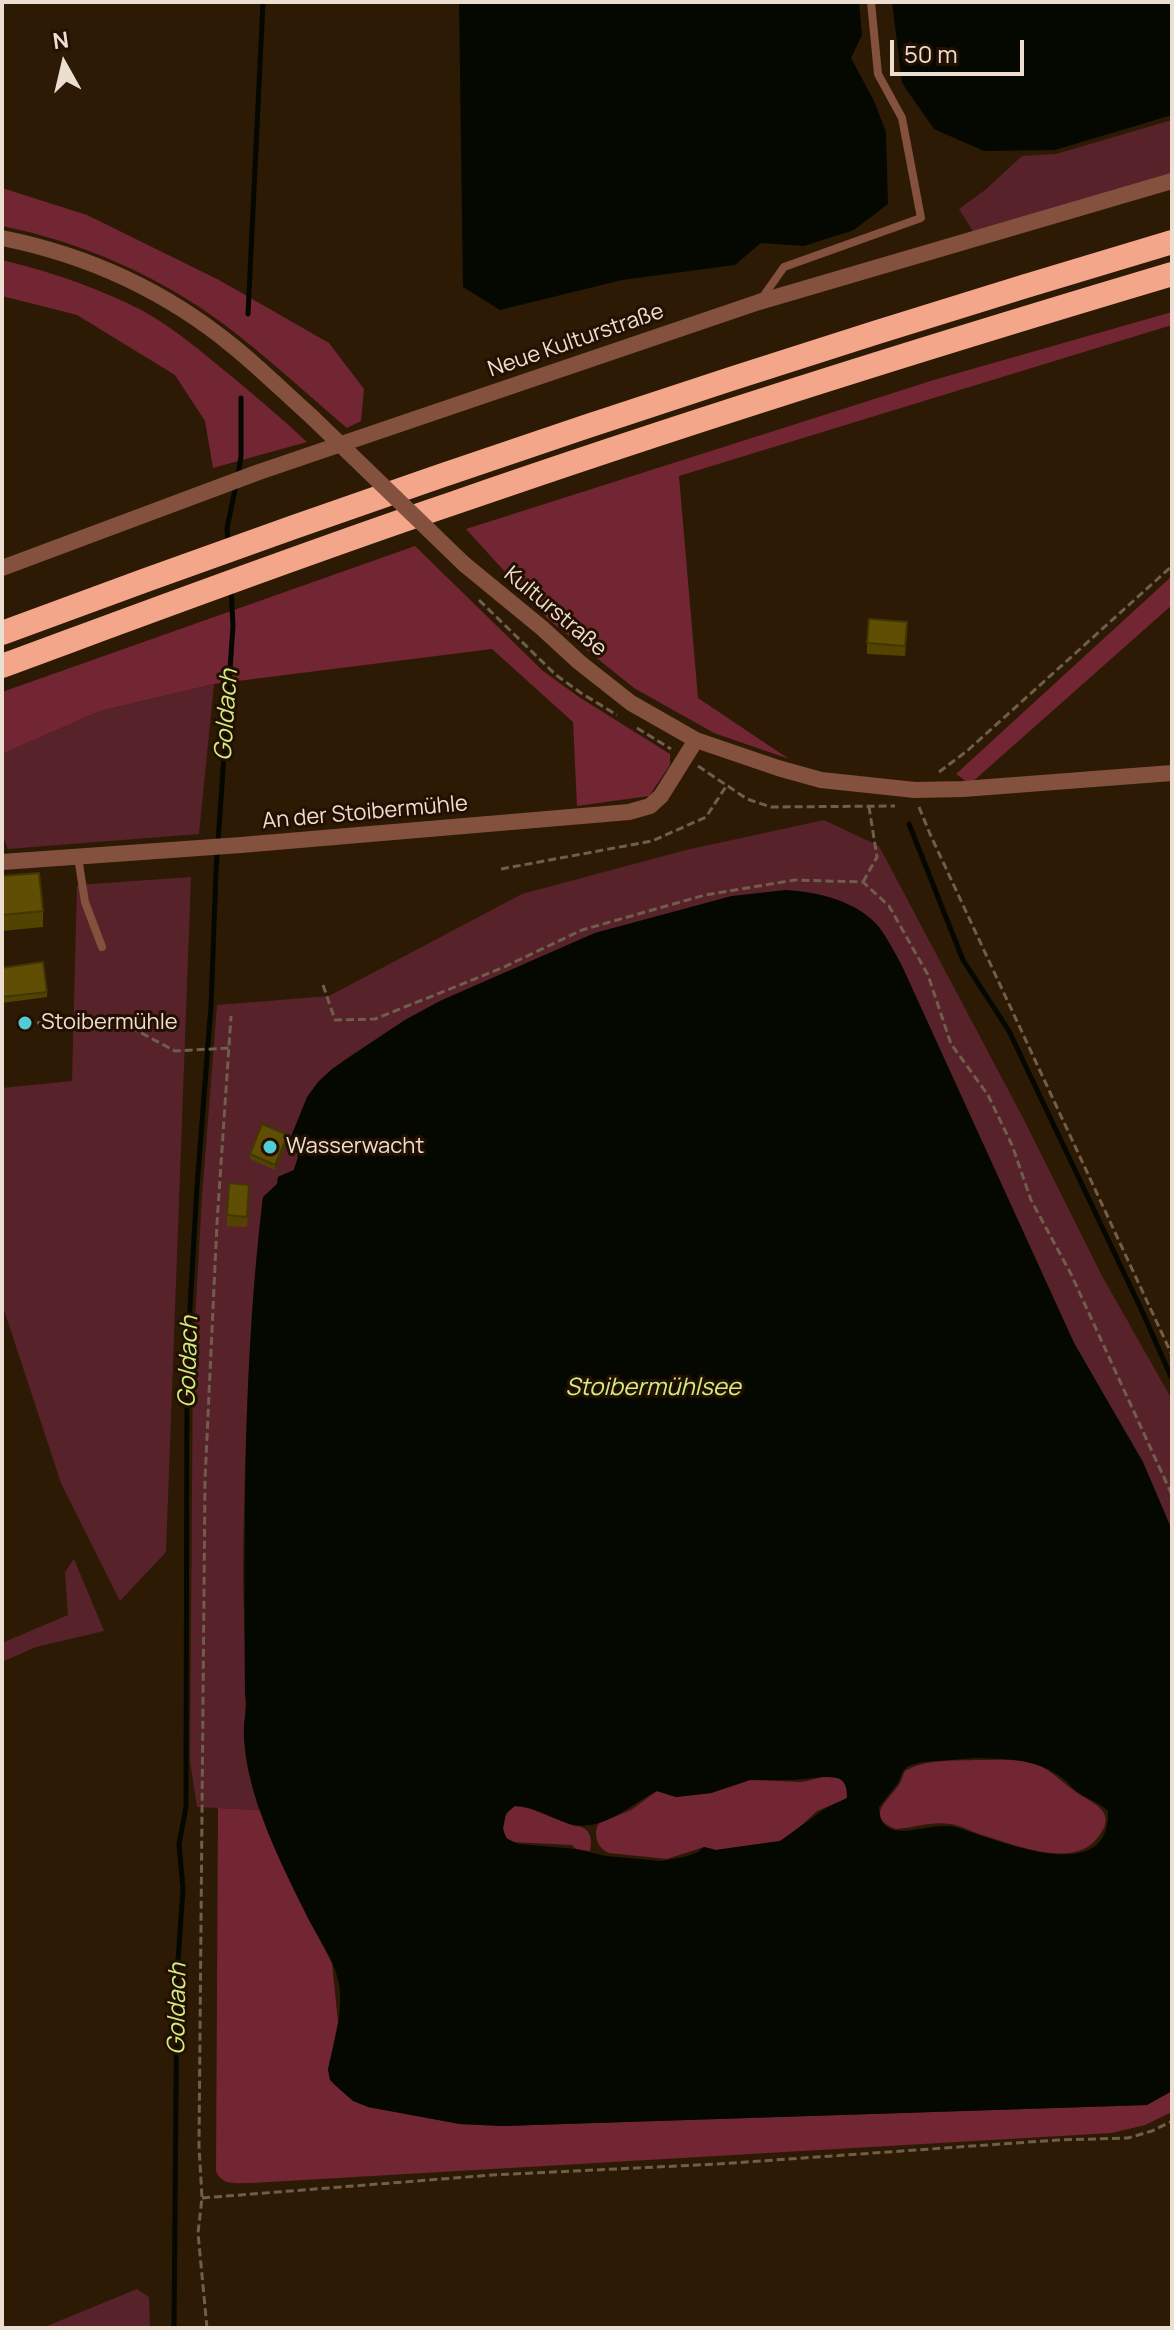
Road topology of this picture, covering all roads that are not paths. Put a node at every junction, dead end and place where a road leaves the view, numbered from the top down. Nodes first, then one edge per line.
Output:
1 (871, 2) edge
2 (1172, 181) edge
3 (2, 238) edge
4 (1172, 242) edge
5 (1172, 274) edge
6 (759, 302) junction
7 (2, 568) edge
8 (2, 633) edge
9 (2, 666) edge
10 (696, 740) junction
11 (1172, 773) edge
12 (78, 857) junction
13 (2, 862) edge
14 (102, 947) dead end

1 - 6 lane
2 - 6 street, Neue Kulturstraße
3 - 10 street, Kulturstraße, bridge
4 - 8 highway
5 - 9 highway
6 - 7 street, Neue Kulturstraße
10 - 11 street, Kulturstraße
10 - 12 street, An der Stoibermühle
12 - 13 street, An der Stoibermühle
12 - 14 lane

